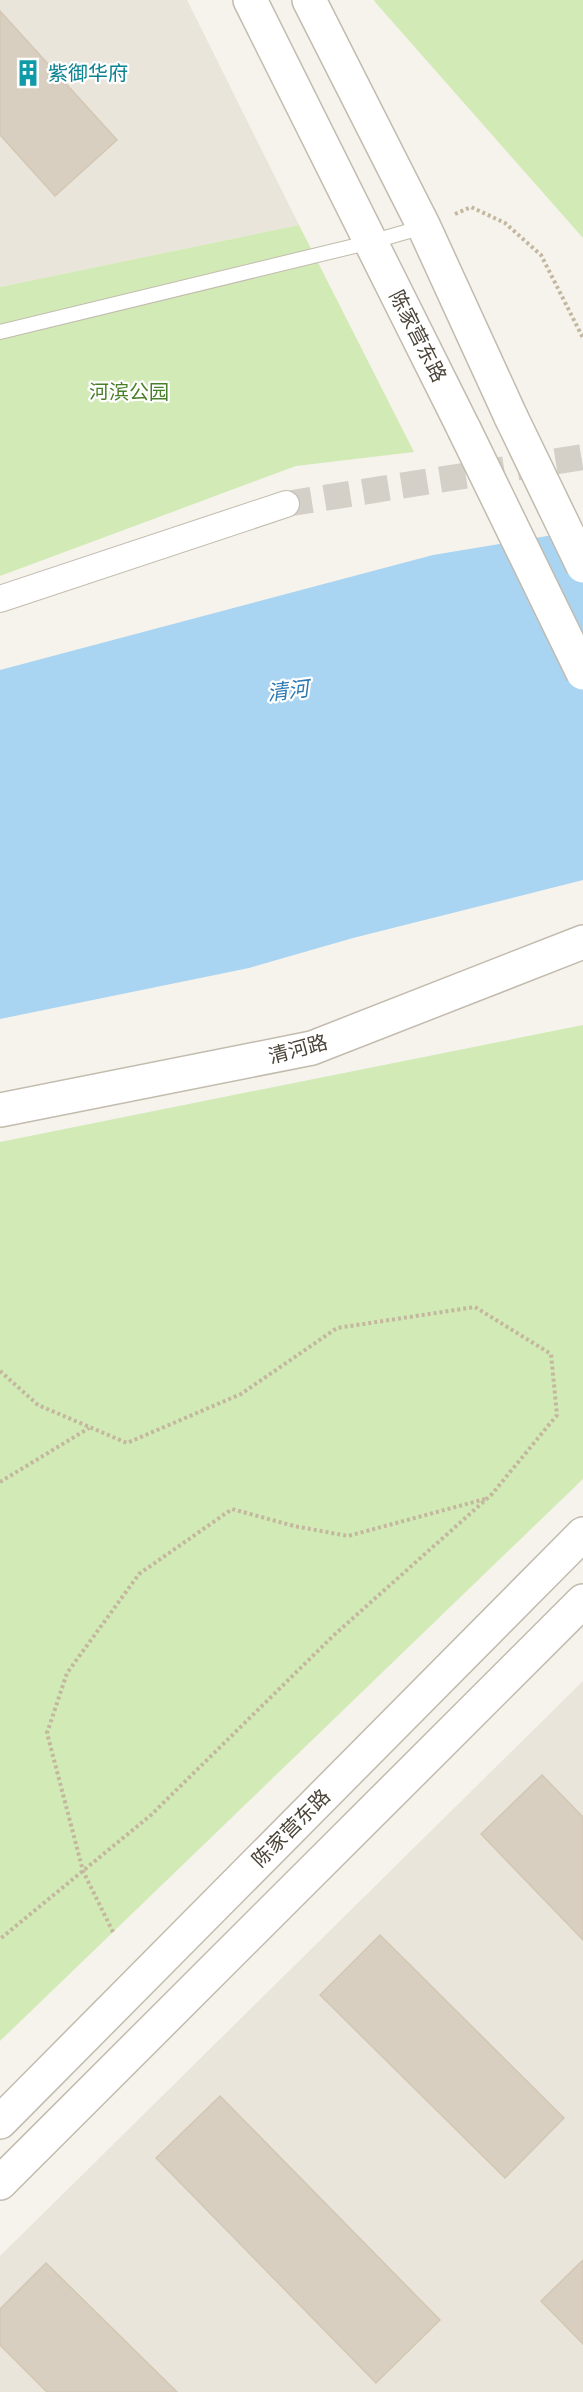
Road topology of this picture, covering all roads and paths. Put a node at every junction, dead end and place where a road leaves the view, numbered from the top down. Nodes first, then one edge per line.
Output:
1 (250, 0) edge
2 (309, 0) edge
3 (424, 227) junction
4 (371, 242) junction
5 (0, 332) edge
6 (583, 338) edge
7 (286, 504) tunnel mouth
8 (583, 566) edge
9 (0, 599) edge
10 (583, 673) edge
11 (583, 942) edge
12 (0, 1110) edge
13 (0, 1371) edge
14 (90, 1427) junction
15 (0, 1482) edge
16 (486, 1499) junction
17 (583, 1534) edge
18 (583, 1601) edge
19 (83, 1871) junction
20 (113, 1932) dead end
21 (0, 1940) edge
22 (0, 2122) edge
23 (0, 2183) edge

1 - 4 street, 陈家营东路
2 - 3 street
3 - 4 lane
3 - 6 path
3 - 8 street, bridge
4 - 5 lane
4 - 10 street, 陈家营东路, bridge
7 - 9 street
11 - 12 street, 清河路
13 - 14 path
14 - 15 path
14 - 16 path
16 - 19 path
16 - 19 path
17 - 22 street, 陈家营东路
18 - 23 street
19 - 20 path
19 - 21 path

